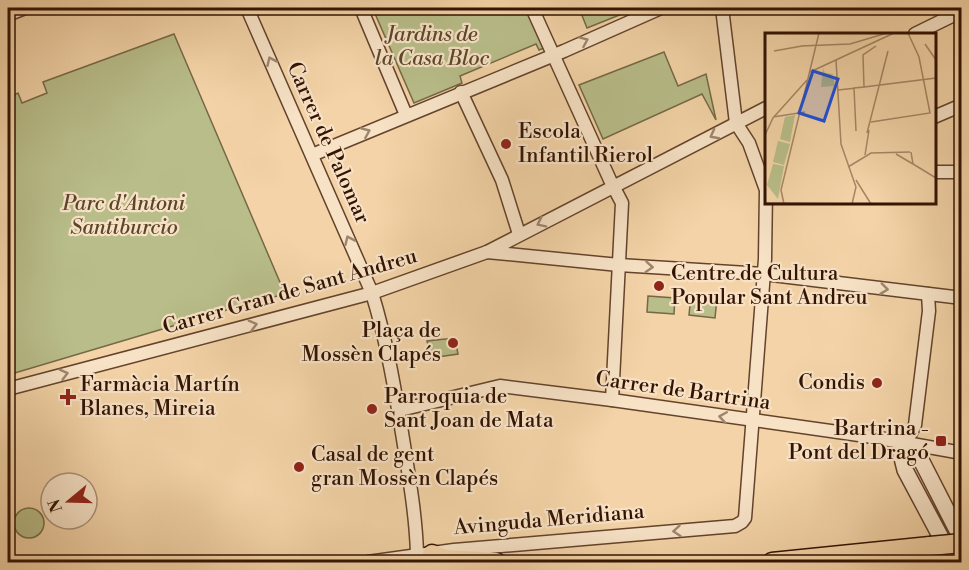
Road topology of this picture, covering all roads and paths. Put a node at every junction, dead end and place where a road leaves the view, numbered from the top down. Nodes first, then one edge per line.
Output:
1 (21, 8) edge
2 (247, 8) edge
3 (362, 8) edge
4 (532, 8) edge
5 (661, 8) edge
6 (722, 8) edge
7 (962, 11) edge
8 (8, 13) edge
9 (917, 33) edge
10 (552, 55) junction
11 (461, 92) junction
12 (962, 105) edge
13 (765, 108) edge
14 (406, 115) junction
15 (936, 116) edge
16 (736, 123) junction
17 (312, 155) junction
18 (936, 172) edge
19 (962, 172) edge
20 (765, 186) edge
21 (615, 187) junction
22 (766, 204) edge
23 (519, 234) junction
24 (487, 252) junction
25 (620, 265) junction
26 (764, 274) junction
27 (372, 293) junction
28 (928, 294) junction
29 (962, 298) edge
30 (8, 389) edge
31 (612, 400) junction
32 (400, 410) junction
33 (753, 421) junction
34 (906, 443) junction
35 (962, 453) edge
36 (962, 542) edge
37 (425, 554) junction
38 (368, 562) edge
39 (496, 562) edge
40 (772, 562) edge
41 (954, 562) edge

1 - 8 street
17 -> 2 street, Carrer de Palomar
3 - 14 street
4 - 10 street
10 -> 5 street
6 - 16 street
7 - 9 street
10 - 11 street
10 - 21 street
11 - 14 street
11 - 23 street
12 - 15 street
13 - 16 street, Carrer Gran de Sant Andreu
17 -> 14 street
16 - 20 street
16 -> 21 street, Carrer Gran de Sant Andreu
27 -> 17 street, Carrer de Palomar
18 - 19 street
21 -> 23 street, Carrer Gran de Sant Andreu
21 - 25 street
22 - 26 street
23 - 24 street, Carrer Gran de Sant Andreu
24 - 25 street
24 - 27 street, Carrer Gran de Sant Andreu
25 -> 26 street
25 - 31 street
26 -> 28 street
26 - 33 street
30 -> 27 street, Carrer Gran de Sant Andreu
27 - 32 street
28 - 29 street
28 - 34 street
31 - 32 street, Carrer de Bartrina
33 -> 31 street, Carrer de Bartrina
32 - 37 street
33 - 34 street, Carrer de Bartrina
33 -> 37 street, Avinguda Meridiana
34 - 35 street, Carrer de Bartrina
34 - 36 street
34 - 41 street
36 - 40 main road, bridge
37 - 38 street, Avinguda Meridiana
37 - 39 main road

